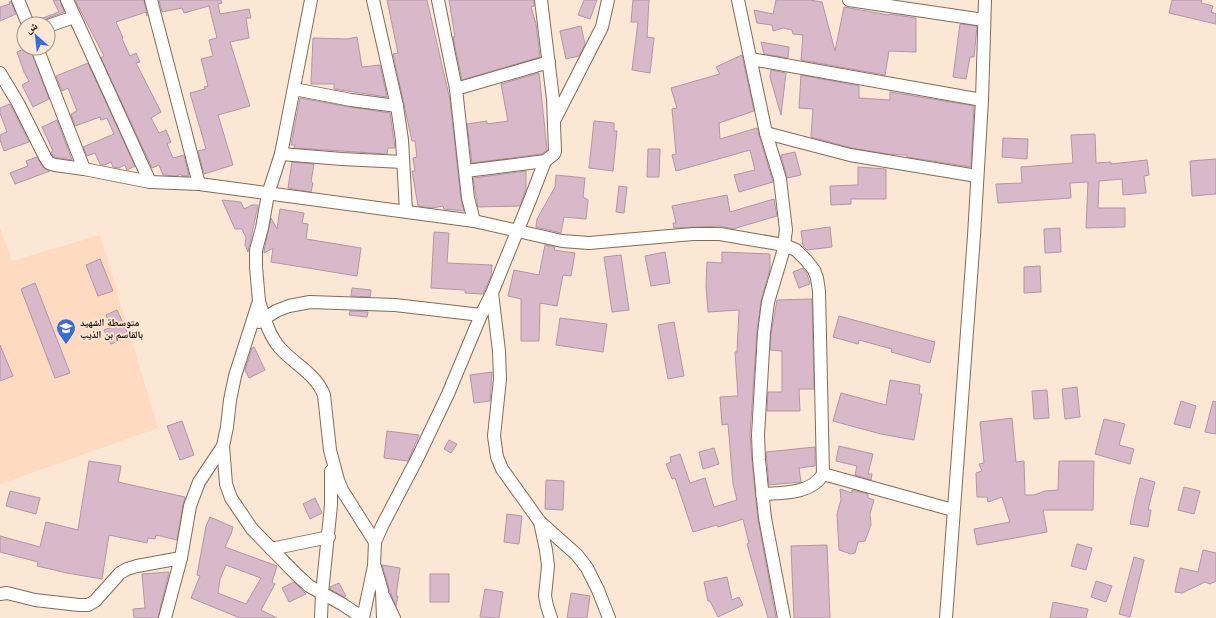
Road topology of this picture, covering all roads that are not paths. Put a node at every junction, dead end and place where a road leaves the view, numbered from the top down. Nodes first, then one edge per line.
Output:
1 (18, 0) edge
2 (67, 0) edge
3 (151, 0) edge
4 (311, 0) edge
5 (373, 0) edge
6 (438, 0) edge
7 (541, 0) edge
8 (608, 0) edge
9 (738, 0) edge
10 (850, 0) edge
11 (985, 0) edge
12 (25, 16) edge
13 (74, 17) junction
14 (984, 20) junction
15 (56, 23) edge
16 (40, 56) edge
17 (751, 59) junction
18 (549, 62) junction
19 (0, 73) edge
20 (294, 89) junction
21 (456, 89) junction
22 (982, 100) junction
23 (397, 106) junction
24 (554, 121) junction
25 (766, 133) junction
26 (281, 154) junction
27 (545, 161) junction
28 (403, 162) junction
29 (84, 169) junction
30 (466, 171) junction
31 (977, 176) junction
32 (150, 182) junction
33 (199, 184) junction
34 (268, 194) junction
35 (406, 211) junction
36 (474, 221) junction
37 (518, 230) junction
38 (784, 245) junction
39 (492, 293) junction
40 (259, 301) junction
41 (480, 315) junction
42 (264, 318) junction
43 (250, 329) junction
44 (223, 446) junction
45 (330, 450) junction
46 (823, 474) junction
47 (762, 494) junction
48 (953, 510) junction
49 (540, 522) junction
50 (328, 537) junction
51 (375, 542) junction
52 (271, 549) junction
53 (181, 558) junction
54 (374, 566) junction
55 (382, 591) junction
56 (322, 593) junction
57 (0, 594) edge
58 (165, 618) edge
59 (321, 618) edge
60 (363, 618) edge
61 (383, 618) edge
62 (394, 618) edge
63 (551, 618) edge
64 (609, 618) edge
65 (784, 618) edge
66 (946, 618) edge

1 - 12 street
2 - 13 street
3 - 33 street
4 - 20 street
5 - 23 street
6 - 21 street
7 - 18 street
8 - 24 street
9 - 17 street
10 - 14 street
11 - 14 street
13 - 15 street
13 - 32 street
14 - 22 street
16 - 29 street
17 - 22 street
17 - 25 street
18 - 21 street
18 - 24 street
19 - 29 street
20 - 23 street
20 - 26 street
21 - 30 street
22 - 31 street
23 - 28 street
24 - 27 street
25 - 31 street
25 - 38 street
26 - 28 street
26 - 34 street
27 - 30 street
27 - 37 street
28 - 35 street
29 - 32 street
30 - 36 street
31 - 48 street
32 - 33 street
33 - 34 street
34 - 35 street
34 - 40 street
35 - 36 street
36 - 37 street
37 - 38 street
37 - 39 street
38 - 46 street
38 - 47 street
39 - 41 street
39 - 49 street
40 - 42 street
40 - 43 street
41 - 42 street
41 - 51 street
42 - 43 street
42 - 45 street
43 - 44 street
44 - 52 street
44 - 53 street
45 - 50 street
45 - 51 street
46 - 47 street
46 - 48 street
47 - 65 street
48 - 66 street
49 - 63 street
49 - 64 street
50 - 52 street
50 - 56 street
51 - 54 street
52 - 56 street
53 - 57 street
53 - 58 street
54 - 55 street
54 - 60 street
55 - 61 street
55 - 62 street
56 - 59 street
56 - 60 street

